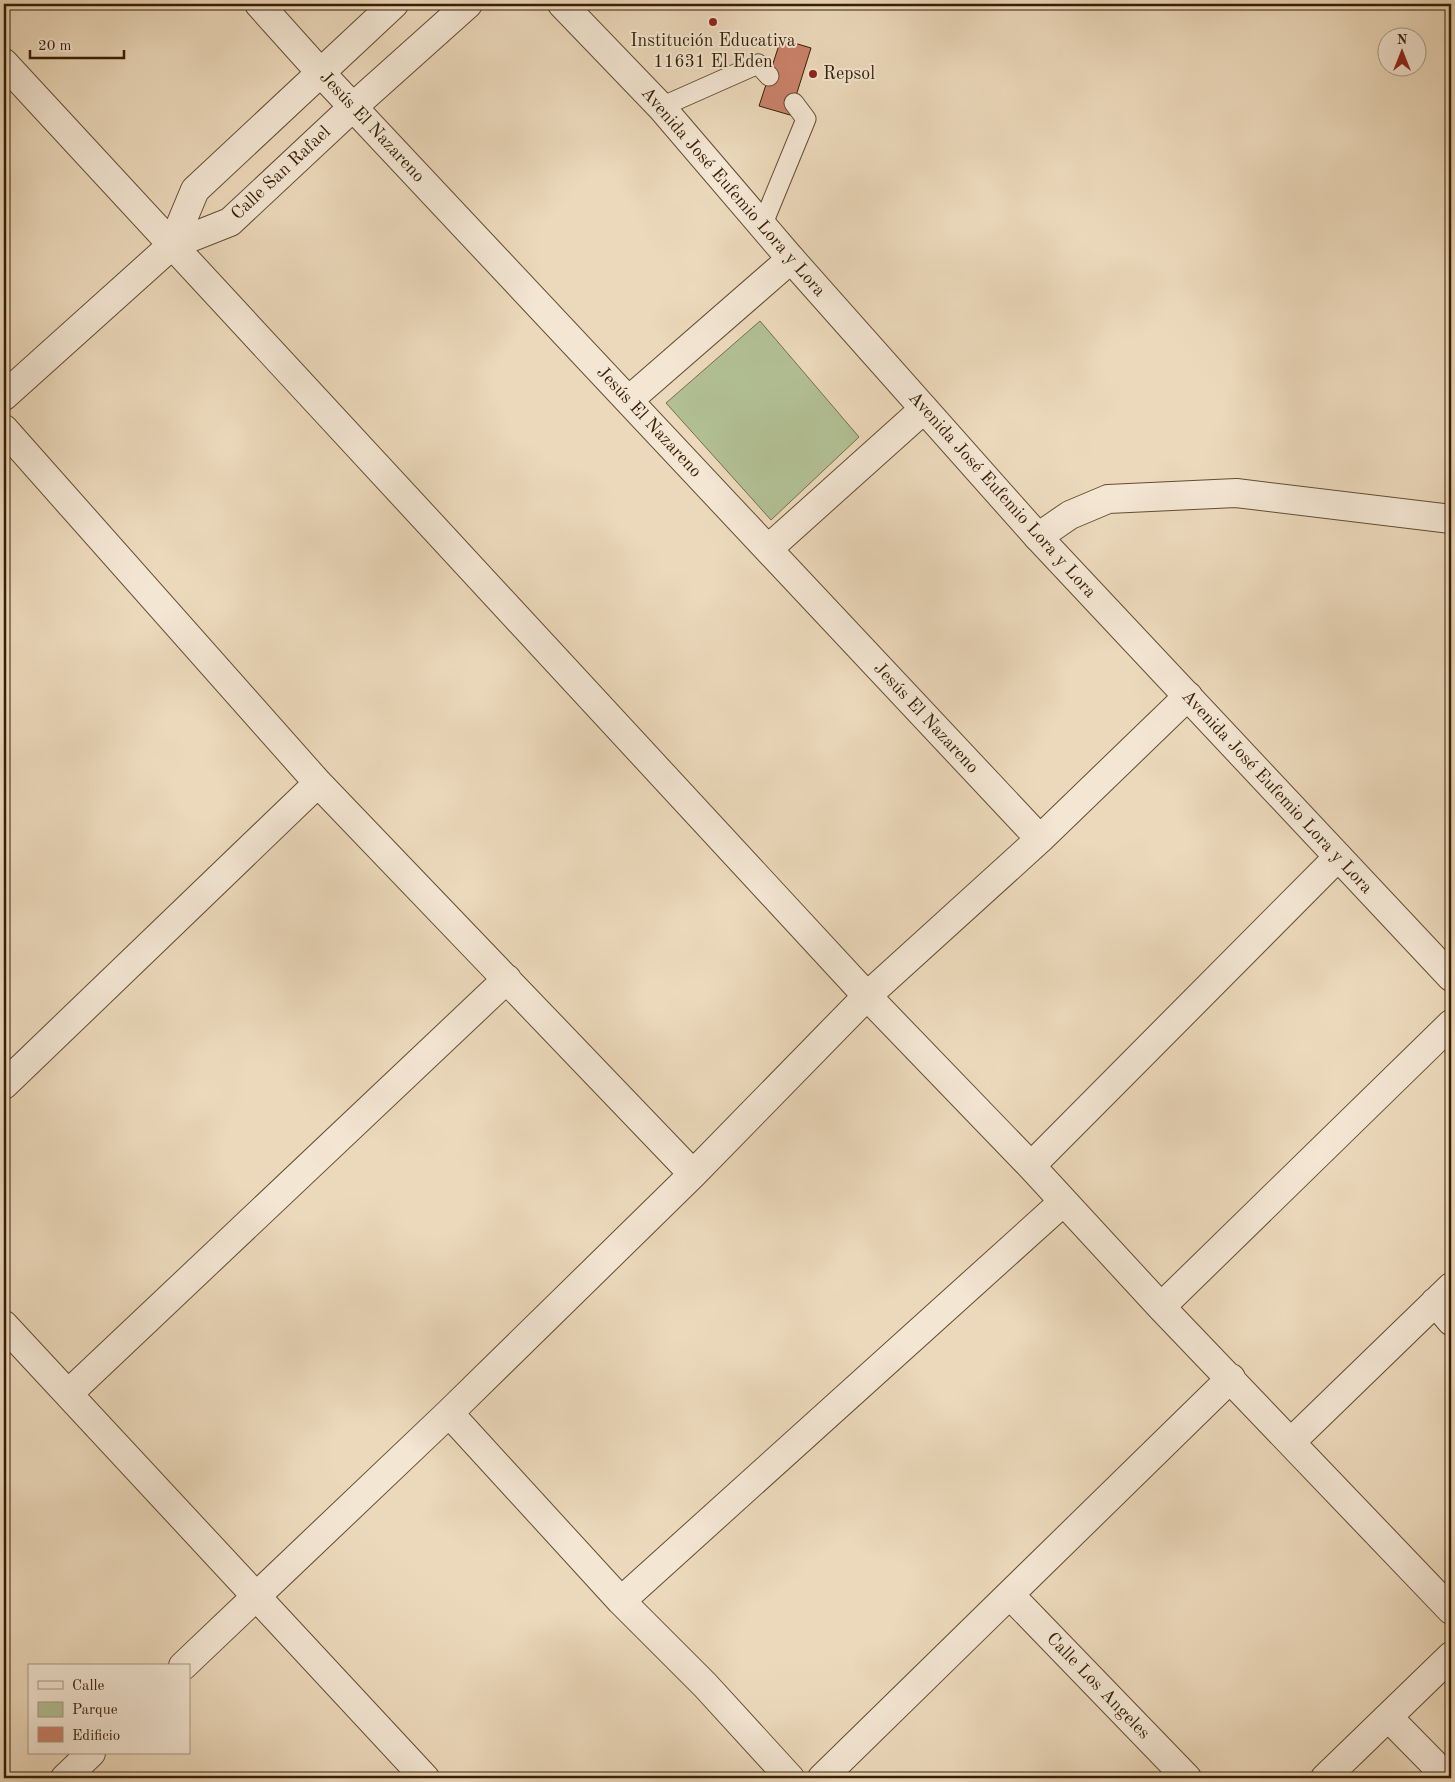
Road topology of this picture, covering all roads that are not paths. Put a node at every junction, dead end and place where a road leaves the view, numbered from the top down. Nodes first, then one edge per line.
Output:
1 (259, 4) edge
2 (394, 4) edge
3 (468, 4) edge
4 (562, 4) edge
5 (4, 63) edge
6 (320, 72) junction
7 (769, 76) dead end
8 (794, 104) dead end
9 (353, 107) junction
10 (661, 107) junction
11 (762, 226) junction
12 (172, 245) junction
13 (791, 259) junction
14 (4, 396) edge
15 (629, 400) junction
16 (924, 409) junction
17 (4, 429) edge
18 (1451, 519) edge
19 (1038, 537) junction
20 (768, 549) junction
21 (1188, 696) junction
22 (318, 783) junction
23 (1040, 839) junction
24 (1338, 857) junction
25 (1447, 964) edge
26 (507, 979) junction
27 (867, 996) junction
28 (1451, 1024) edge
29 (4, 1085) edge
30 (1031, 1166) junction
31 (693, 1174) junction
32 (1063, 1202) junction
33 (1446, 1303) edge
34 (1161, 1306) junction
35 (4, 1325) edge
36 (1231, 1378) junction
37 (68, 1394) junction
38 (449, 1414) junction
39 (1292, 1442) junction
40 (1010, 1595) junction
41 (256, 1597) junction
42 (621, 1602) junction
43 (1451, 1610) edge
44 (1451, 1656) edge
45 (185, 1664) edge
46 (1388, 1717) junction
47 (90, 1754) edge
48 (65, 1778) edge
49 (424, 1778) edge
50 (790, 1778) edge
51 (822, 1778) edge
52 (1187, 1778) edge
53 (1325, 1778) edge
54 (1448, 1778) edge

1 - 6 street, Jesús El Nazareno
2 - 6 street, Calle San Rafael
3 - 9 street, Calle San Rafael
4 - 10 street, Avenida José Eufemio Lora y Lora
5 - 12 street
6 - 9 street, Jesús El Nazareno
6 - 12 street, Calle San Rafael
7 - 10 lane
8 - 11 lane
9 - 12 street, Calle San Rafael
9 - 15 street, Jesús El Nazareno
10 - 11 street, Avenida José Eufemio Lora y Lora
11 - 13 street, Avenida José Eufemio Lora y Lora
12 - 14 street, Calle San Rafael
12 - 27 street
13 - 15 street
13 - 16 street, Avenida José Eufemio Lora y Lora
15 - 20 street, Jesús El Nazareno
16 - 19 street, Avenida José Eufemio Lora y Lora
16 - 20 street
17 - 22 street
18 - 19 street
19 - 21 street, Avenida José Eufemio Lora y Lora
20 - 23 street, Jesús El Nazareno
21 - 23 street
21 - 24 street, Avenida José Eufemio Lora y Lora
22 - 26 street
22 - 29 street
23 - 27 street
24 - 25 street, Avenida José Eufemio Lora y Lora
24 - 30 street
26 - 31 street
26 - 37 street
27 - 30 street
27 - 31 street
28 - 34 street
30 - 32 street
31 - 38 street
32 - 34 street
32 - 42 street
33 - 39 street
34 - 36 street
35 - 37 street
36 - 39 street
36 - 40 street
37 - 41 street
38 - 41 street
38 - 42 street
39 - 43 street
40 - 51 street
40 - 52 street, Calle Los Angeles
41 - 45 street
41 - 49 street
42 - 50 street
44 - 46 street
46 - 53 street
46 - 54 street
47 - 48 street

